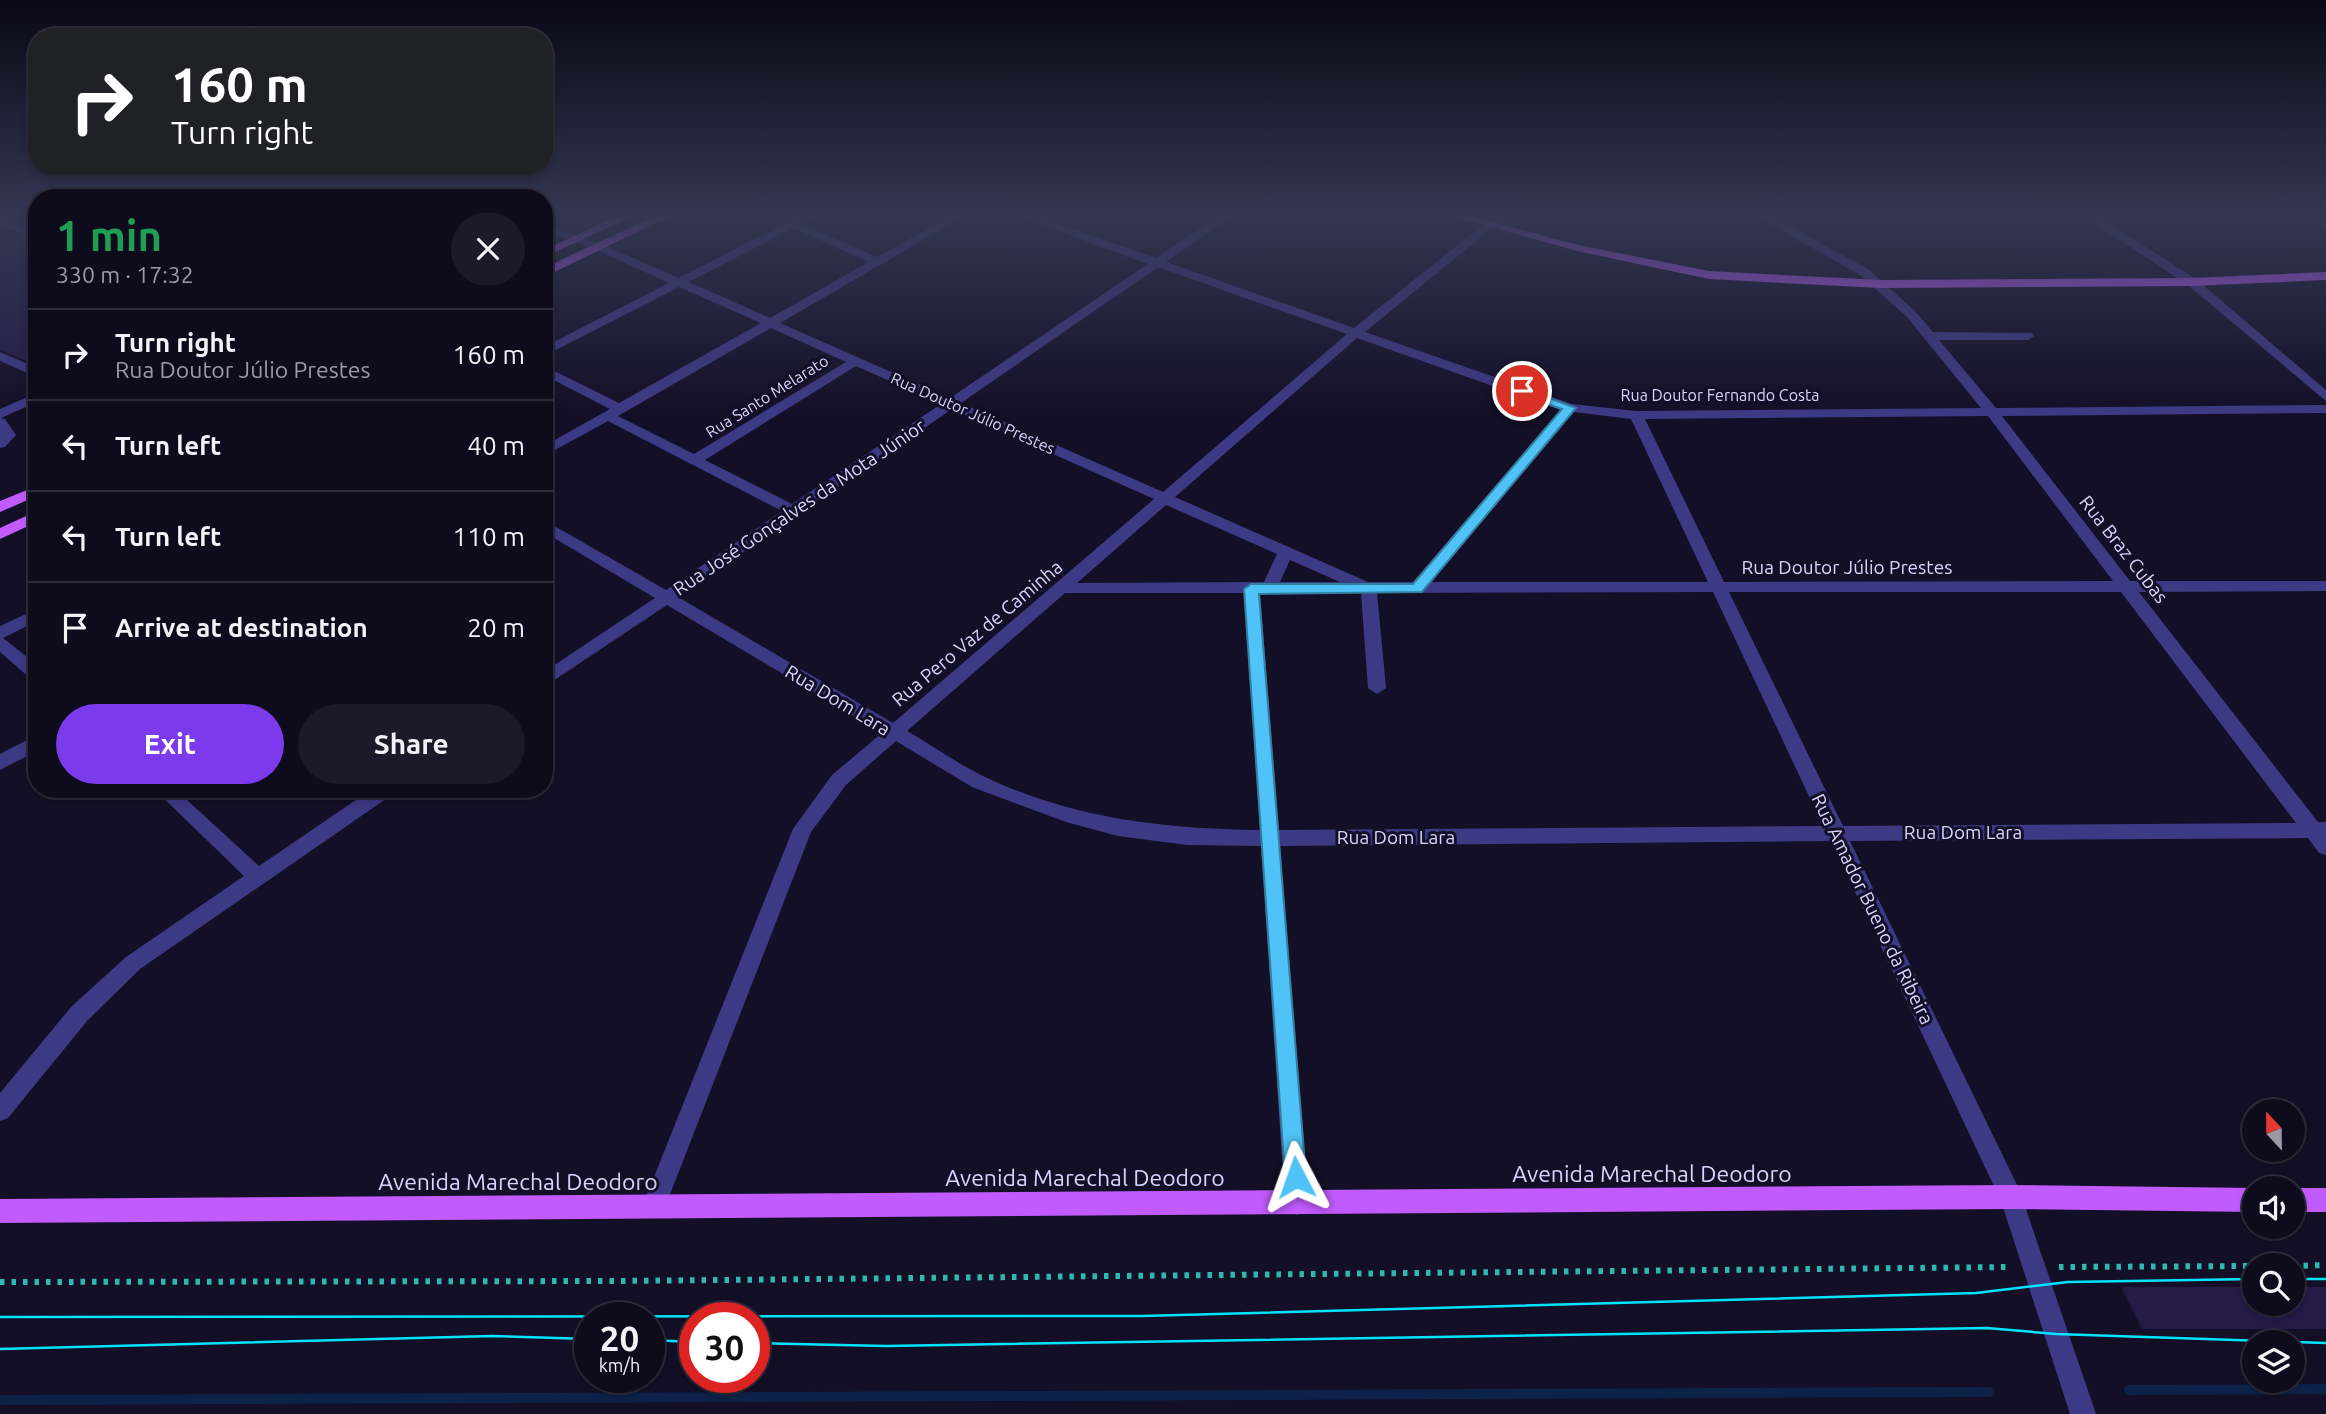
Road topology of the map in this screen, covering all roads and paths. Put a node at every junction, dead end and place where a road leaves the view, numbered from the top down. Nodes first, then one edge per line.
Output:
1 (674, 281) edge
2 (682, 281) edge
3 (844, 281) edge
4 (1131, 281) edge
5 (1207, 281) edge
6 (1419, 281) edge
7 (1823, 281) edge
8 (1876, 281) edge
9 (2215, 281) edge
10 (2192, 282) junction
11 (678, 283) junction
12 (1880, 284) junction
13 (770, 323) junction
14 (1354, 334) junction
15 (1928, 336) junction
16 (2028, 336) dead end
17 (553, 347) edge
18 (0, 356) edge
19 (856, 361) junction
20 (28, 369) edge
21 (553, 376) edge
22 (2326, 397) edge
23 (28, 402) edge
24 (952, 403) junction
25 (1570, 408) junction
26 (2326, 409) edge
27 (1991, 411) junction
28 (614, 413) junction
29 (0, 414) edge
30 (1636, 415) junction
31 (0, 422) edge
32 (0, 444) edge
33 (553, 447) edge
34 (695, 460) junction
35 (28, 494) edge
36 (1164, 500) junction
37 (0, 508) edge
38 (794, 511) junction
39 (28, 520) edge
40 (553, 530) edge
41 (0, 534) edge
42 (1286, 552) junction
43 (2326, 586) edge
44 (2127, 587) junction
45 (1061, 588) junction
46 (1417, 588) junction
47 (1719, 588) junction
48 (1260, 589) junction
49 (1368, 589) junction
50 (667, 598) junction
51 (28, 619) edge
52 (0, 633) edge
53 (0, 643) edge
54 (28, 668) edge
55 (553, 675) edge
56 (1377, 688) dead end
57 (892, 733) junction
58 (28, 747) edge
59 (0, 762) edge
60 (173, 798) edge
61 (373, 798) edge
62 (2320, 830) edge
63 (1837, 833) junction
64 (1271, 838) junction
65 (2326, 847) edge
66 (258, 877) junction
67 (0, 1110) edge
68 (2011, 1198) junction
69 (2242, 1200) edge
70 (2305, 1200) edge
71 (2326, 1200) edge
72 (1297, 1203) junction
73 (654, 1207) junction
74 (0, 1211) edge
75 (2326, 1265) edge
76 (2242, 1266) edge
77 (2305, 1266) edge
78 (2038, 1267) junction
79 (0, 1282) edge
80 (2083, 1414) edge

1 - 11 street, Rua Doutor Júlio Prestes
2 - 11 street
3 - 13 street
4 - 24 street, Rua José Gonçalves da Mota Júnior
5 - 14 street, Rua Doutor Fernando Costa
6 - 14 street, Rua Pero Vaz de Caminha
7 - 12 main road
8 - 12 street, Rua Braz Cubas
9 - 10 main road
10 - 12 main road
10 - 22 street
11 - 13 street, Rua Doutor Júlio Prestes
11 - 17 street
12 - 15 street, Rua Braz Cubas
13 - 19 street, Rua Doutor Júlio Prestes
13 - 28 street
14 - 25 street, Rua Doutor Fernando Costa
14 - 36 street, Rua Pero Vaz de Caminha
15 - 16 street
15 - 27 street, Rua Braz Cubas
18 - 20 street
19 - 24 street, Rua Doutor Júlio Prestes
19 - 34 street, Rua Santo Melarato
21 - 28 street
23 - 29 street
24 - 36 street, Rua Doutor Júlio Prestes
24 - 38 street, Rua José Gonçalves da Mota Júnior
25 - 30 street, Rua Doutor Fernando Costa
25 - 46 street
26 - 27 street, Rua Doutor Fernando Costa
27 - 30 street, Rua Doutor Fernando Costa
27 - 44 street, Rua Braz Cubas
28 - 33 street
28 - 34 street
30 - 47 street, Rua Amador Bueno da Ribeira
31 - 32 street
34 - 38 street
35 - 37 main road
36 - 42 street, Rua Doutor Júlio Prestes
36 - 45 street, Rua Pero Vaz de Caminha
38 - 50 street, Rua José Gonçalves da Mota Júnior
39 - 41 main road
40 - 50 street, Rua Dom Lara
42 - 48 street
42 - 49 street, Rua Doutor Júlio Prestes
43 - 44 street, Rua Doutor Júlio Prestes
44 - 47 street, Rua Doutor Júlio Prestes
44 - 62 street, Rua Braz Cubas
45 - 48 street, Rua Doutor Júlio Prestes
45 - 57 street, Rua Pero Vaz de Caminha
46 - 47 street, Rua Doutor Júlio Prestes
46 - 49 street, Rua Doutor Júlio Prestes
47 - 63 street, Rua Amador Bueno da Ribeira
48 - 49 street, Rua Doutor Júlio Prestes
48 - 64 street
49 - 56 street
50 - 55 street, Rua José Gonçalves da Mota Júnior
50 - 57 street, Rua Dom Lara
51 - 52 street
53 - 54 street
57 - 64 street, Rua Dom Lara
57 - 73 street, Rua Pero Vaz de Caminha
58 - 59 street
60 - 66 street
61 - 66 street
62 - 63 street, Rua Dom Lara
62 - 65 street, Rua Braz Cubas
63 - 64 street, Rua Dom Lara
63 - 68 street, Rua Amador Bueno da Ribeira
64 - 72 street
66 - 67 street
68 - 69 main road, Avenida Marechal Deodoro
68 - 72 main road, Avenida Marechal Deodoro
68 - 78 street, Rua Amador Bueno da Ribeira
70 - 71 main road
72 - 73 main road, Avenida Marechal Deodoro
73 - 74 main road, Avenida Marechal Deodoro
75 - 77 path
76 - 78 path
78 - 79 path
78 - 80 street, Rua Amador Bueno da Ribeira

